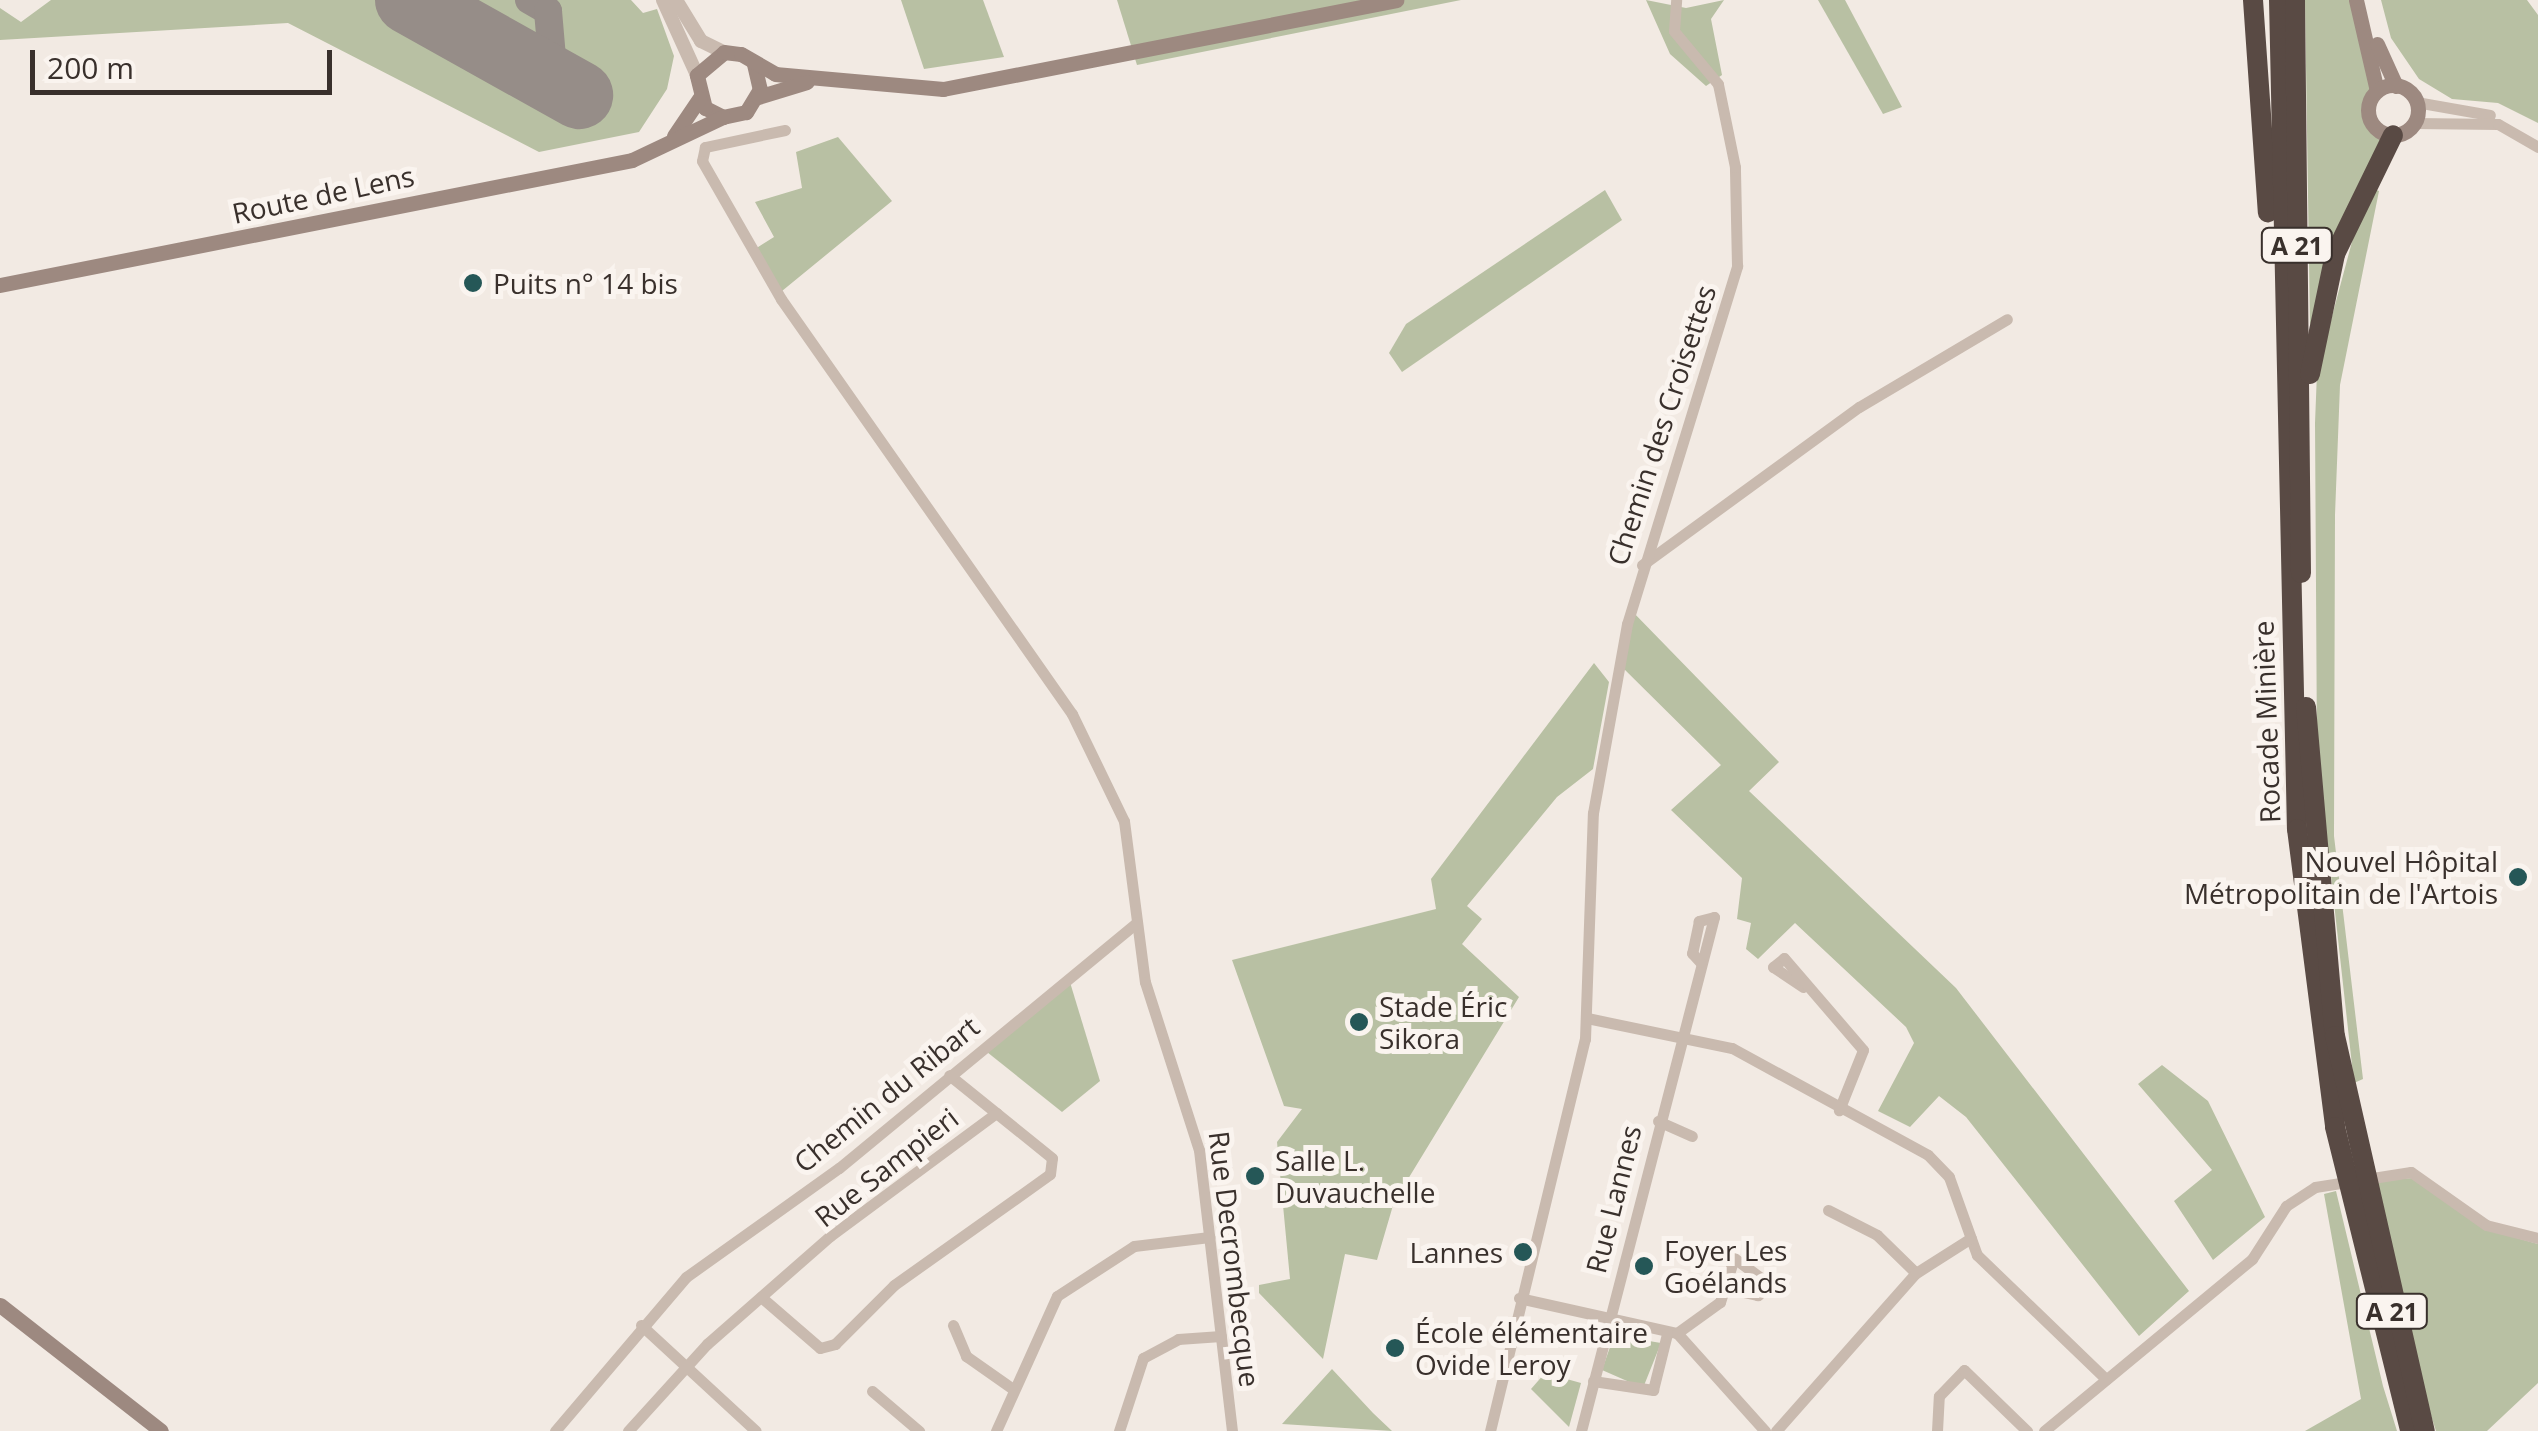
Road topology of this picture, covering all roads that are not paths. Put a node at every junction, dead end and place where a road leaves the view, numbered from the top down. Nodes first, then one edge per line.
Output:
1 (663, 0) edge
2 (676, 0) edge
3 (1396, 0) edge
4 (2253, 0) edge
5 (2279, 0) edge
6 (2295, 0) edge
7 (2360, 0) edge
8 (1678, 3) edge
9 (724, 52) junction
10 (754, 64) junction
11 (697, 74) junction
12 (820, 80) junction
13 (2396, 86) junction
14 (2377, 91) junction
15 (758, 97) junction
16 (699, 99) junction
17 (2416, 102) junction
18 (731, 116) junction
19 (2414, 123) junction
20 (786, 130) dead end
21 (2394, 135) junction
22 (2538, 138) edge
23 (742, 139) junction
24 (2538, 147) edge
25 (656, 152) junction
26 (0, 286) edge
27 (2007, 319) dead end
28 (2282, 419) junction
29 (2300, 490) junction
30 (1642, 565) junction
31 (1137, 922) junction
32 (1700, 962) dead end
33 (1803, 987) dead end
34 (1587, 1018) junction
35 (1682, 1038) junction
36 (949, 1075) junction
37 (1839, 1110) junction
38 (996, 1114) junction
39 (1658, 1121) junction
40 (1692, 1136) dead end
41 (2351, 1168) junction
42 (2357, 1193) junction
43 (1828, 1210) dead end
44 (1209, 1237) junction
45 (1971, 1238) junction
46 (2538, 1238) edge
47 (1916, 1274) junction
48 (1726, 1288) dead end
49 (761, 1297) junction
50 (1519, 1298) junction
51 (0, 1305) edge
52 (1609, 1320) junction
53 (952, 1325) dead end
54 (642, 1326) junction
55 (1672, 1333) junction
56 (1221, 1336) junction
57 (687, 1366) junction
58 (2106, 1379) junction
59 (1593, 1381) junction
60 (1013, 1388) junction
61 (872, 1391) dead end
62 (162, 1431) edge
63 (555, 1431) edge
64 (628, 1431) edge
65 (756, 1431) edge
66 (919, 1431) edge
67 (996, 1431) edge
68 (1118, 1431) edge
69 (1232, 1431) edge
70 (1490, 1431) edge
71 (1581, 1431) edge
72 (1765, 1431) edge
73 (1776, 1431) edge
74 (1936, 1431) edge
75 (2027, 1431) edge
76 (2044, 1431) edge
77 (2410, 1431) edge
78 (2425, 1431) edge

1 - 11 street
2 - 9 street
3 - 12 main road
4 - 28 highway
5 - 28 highway, Rocade Minière / A 21
6 - 29 highway, Rocade Minière / A 21
7 - 13 main road
7 - 14 main road
8 - 30 street, Chemin des Croisettes
9 - 10 main road
9 - 11 main road
10 - 12 main road
10 - 15 main road
11 - 16 main road
12 - 15 main road
13 - 14 main road
13 - 17 main road
14 - 21 main road
15 - 18 main road
16 - 18 main road
16 - 25 main road
17 - 19 main road
17 - 22 street
18 - 23 street
18 - 25 main road, Route de Lens
19 - 21 main road
19 - 24 street
20 - 23 street
21 - 29 highway
23 - 31 street, Rue Decrombecque
25 - 26 main road, Route de Lens
27 - 30 street
28 - 41 highway, Rocade Minière / A 21
29 - 41 highway, Rocade Minière / A 21
30 - 34 street, Chemin des Croisettes
31 - 36 street, Chemin du Ribart
31 - 44 street, Rue Decrombecque
32 - 35 street, Rue Lannes
33 - 37 street
34 - 35 street
34 - 50 street, Chemin des Croisettes
35 - 37 street
35 - 39 street, Rue Lannes
36 - 38 street, Rue Sampieri
36 - 54 street, Chemin du Ribart
37 - 45 street
38 - 49 street, Rue Sampieri
38 - 49 street, Rue Sampieri
39 - 40 street
39 - 52 street, Rue Lannes
41 - 42 highway, Rocade Minière / A 21
42 - 77 highway, Rocade Minière / A 21
42 - 78 highway, Rocade Minière / A 21
43 - 47 street
44 - 56 street, Rue Decrombecque
44 - 60 street
45 - 47 street
45 - 58 street
46 - 58 street
47 - 73 street
48 - 55 street
49 - 57 street, Rue Sampieri
50 - 52 street
50 - 70 street, Chemin des Croisettes
51 - 62 main road
52 - 55 street
52 - 59 street, Rue Lannes
53 - 60 street
54 - 57 street
54 - 63 street, Chemin du Ribart
55 - 59 street
55 - 72 street
56 - 68 street
56 - 69 street, Rue Decrombecque
57 - 64 street, Rue Sampieri
57 - 65 street
58 - 76 street
59 - 71 street, Rue Lannes
60 - 67 street
61 - 66 street
74 - 75 street

